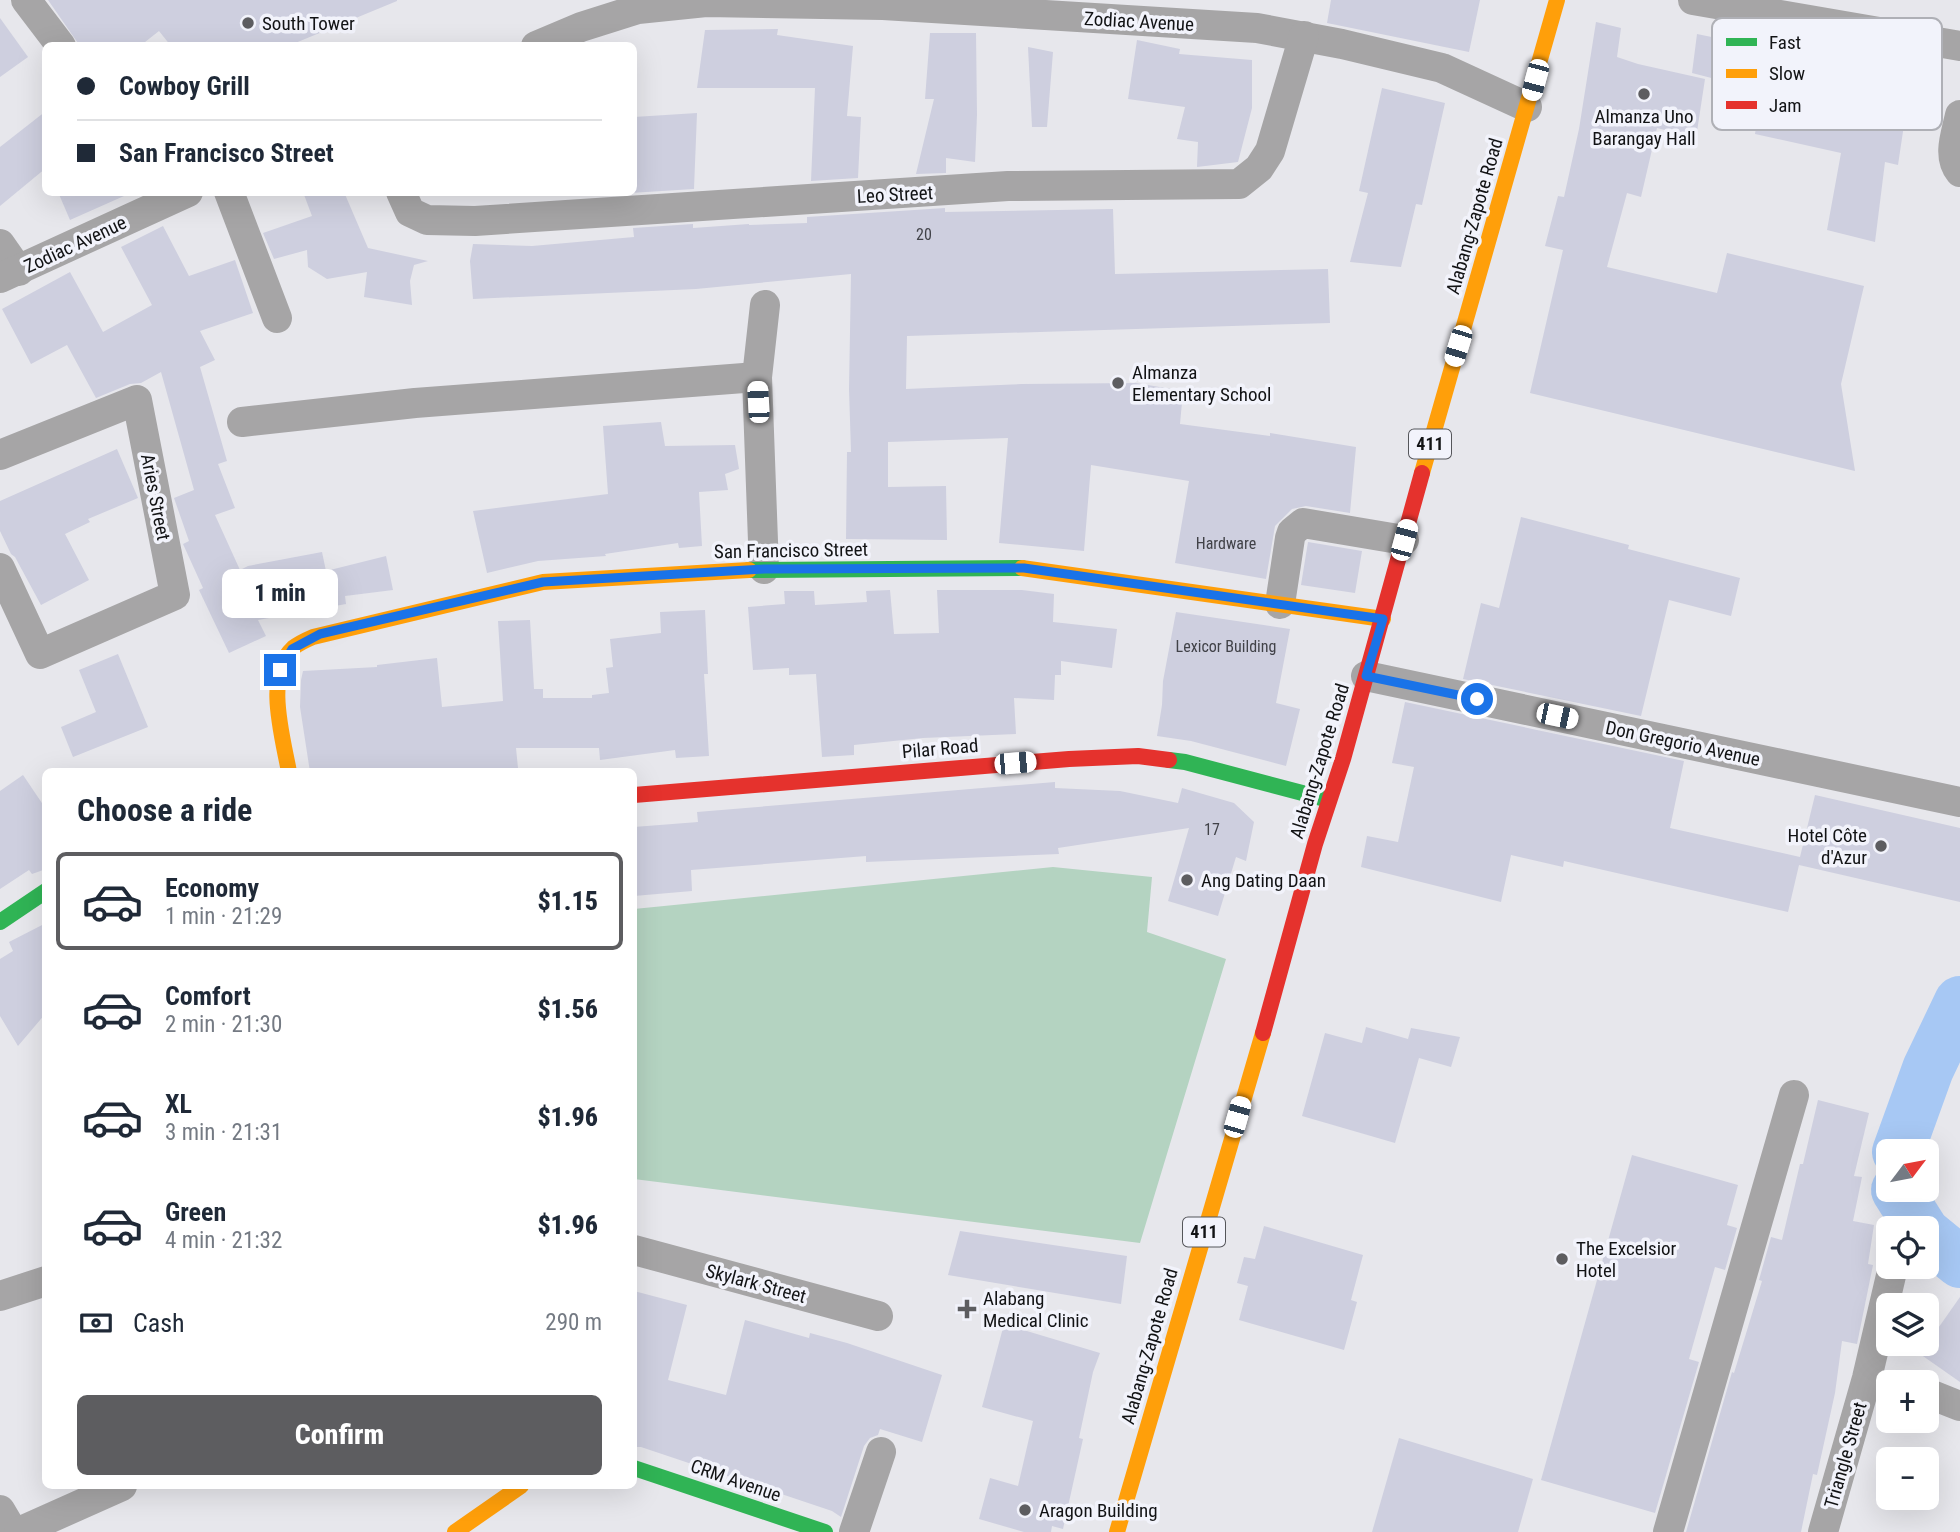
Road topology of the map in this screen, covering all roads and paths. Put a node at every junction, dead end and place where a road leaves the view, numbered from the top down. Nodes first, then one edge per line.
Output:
1 (26, 0) edge
2 (1557, 0) edge
3 (1693, 0) edge
4 (1797, 18) edge
5 (1304, 36) junction
6 (58, 42) edge
7 (545, 42) edge
8 (1942, 43) edge
9 (1960, 46) edge
10 (1527, 107) junction
11 (1960, 115) edge
12 (1960, 172) edge
13 (169, 196) edge
14 (231, 196) edge
15 (403, 196) edge
16 (150, 200) edge
17 (0, 244) edge
18 (9, 275) edge
19 (765, 305) dead end
20 (277, 318) dead end
21 (757, 377) junction
22 (242, 422) dead end
23 (0, 455) edge
24 (1404, 540) junction
25 (0, 568) edge
26 (764, 569) junction
27 (1279, 604) junction
28 (1383, 619) junction
29 (1366, 676) junction
30 (288, 768) edge
31 (637, 795) edge
32 (1329, 800) junction
33 (1960, 802) edge
34 (42, 894) edge
35 (0, 922) edge
36 (1794, 1096) dead end
37 (637, 1251) edge
38 (1891, 1279) edge
39 (42, 1282) edge
40 (0, 1296) edge
41 (878, 1316) dead end
42 (1879, 1370) edge
43 (1876, 1384) edge
44 (1939, 1398) edge
45 (1960, 1406) edge
46 (881, 1452) dead end
47 (637, 1469) edge
48 (115, 1489) edge
49 (516, 1489) edge
50 (0, 1510) edge
51 (13, 1532) edge
52 (19, 1532) edge
53 (455, 1532) edge
54 (825, 1532) edge
55 (854, 1532) edge
56 (1117, 1532) edge
57 (1668, 1532) edge
58 (1823, 1532) edge

1 - 6 street
2 - 10 main road, Alabang-Zapote Road / 411
3 - 4 street
5 - 7 street, Zodiac Avenue
5 - 10 street, Zodiac Avenue
5 - 15 street, Leo Street
8 - 9 street
10 - 24 main road, Alabang-Zapote Road / 411
11 - 12 street
13 - 16 street, Zodiac Avenue
14 - 20 street
16 - 18 street, Zodiac Avenue
17 - 18 street
19 - 21 street
21 - 22 street
21 - 26 street
23 - 25 street, Aries Street
24 - 27 street
24 - 28 main road, Alabang-Zapote Road / 411
26 - 27 main road, San Francisco Street
26 - 30 main road, San Francisco Street
27 - 28 main road, San Francisco Street
28 - 29 main road, Alabang-Zapote Road / 411
29 - 32 main road, Alabang-Zapote Road / 411
29 - 33 street, Don Gregorio Avenue
31 - 32 main road, Pilar Road
32 - 56 main road, Alabang-Zapote Road / 411
34 - 35 main road
36 - 57 street
37 - 41 street, Skylark Street
38 - 42 street, Triangle Street
39 - 40 street
43 - 58 street, Triangle Street
44 - 45 street
46 - 55 street
47 - 54 main road, CRM Avenue
48 - 52 street
49 - 53 main road
50 - 51 street

